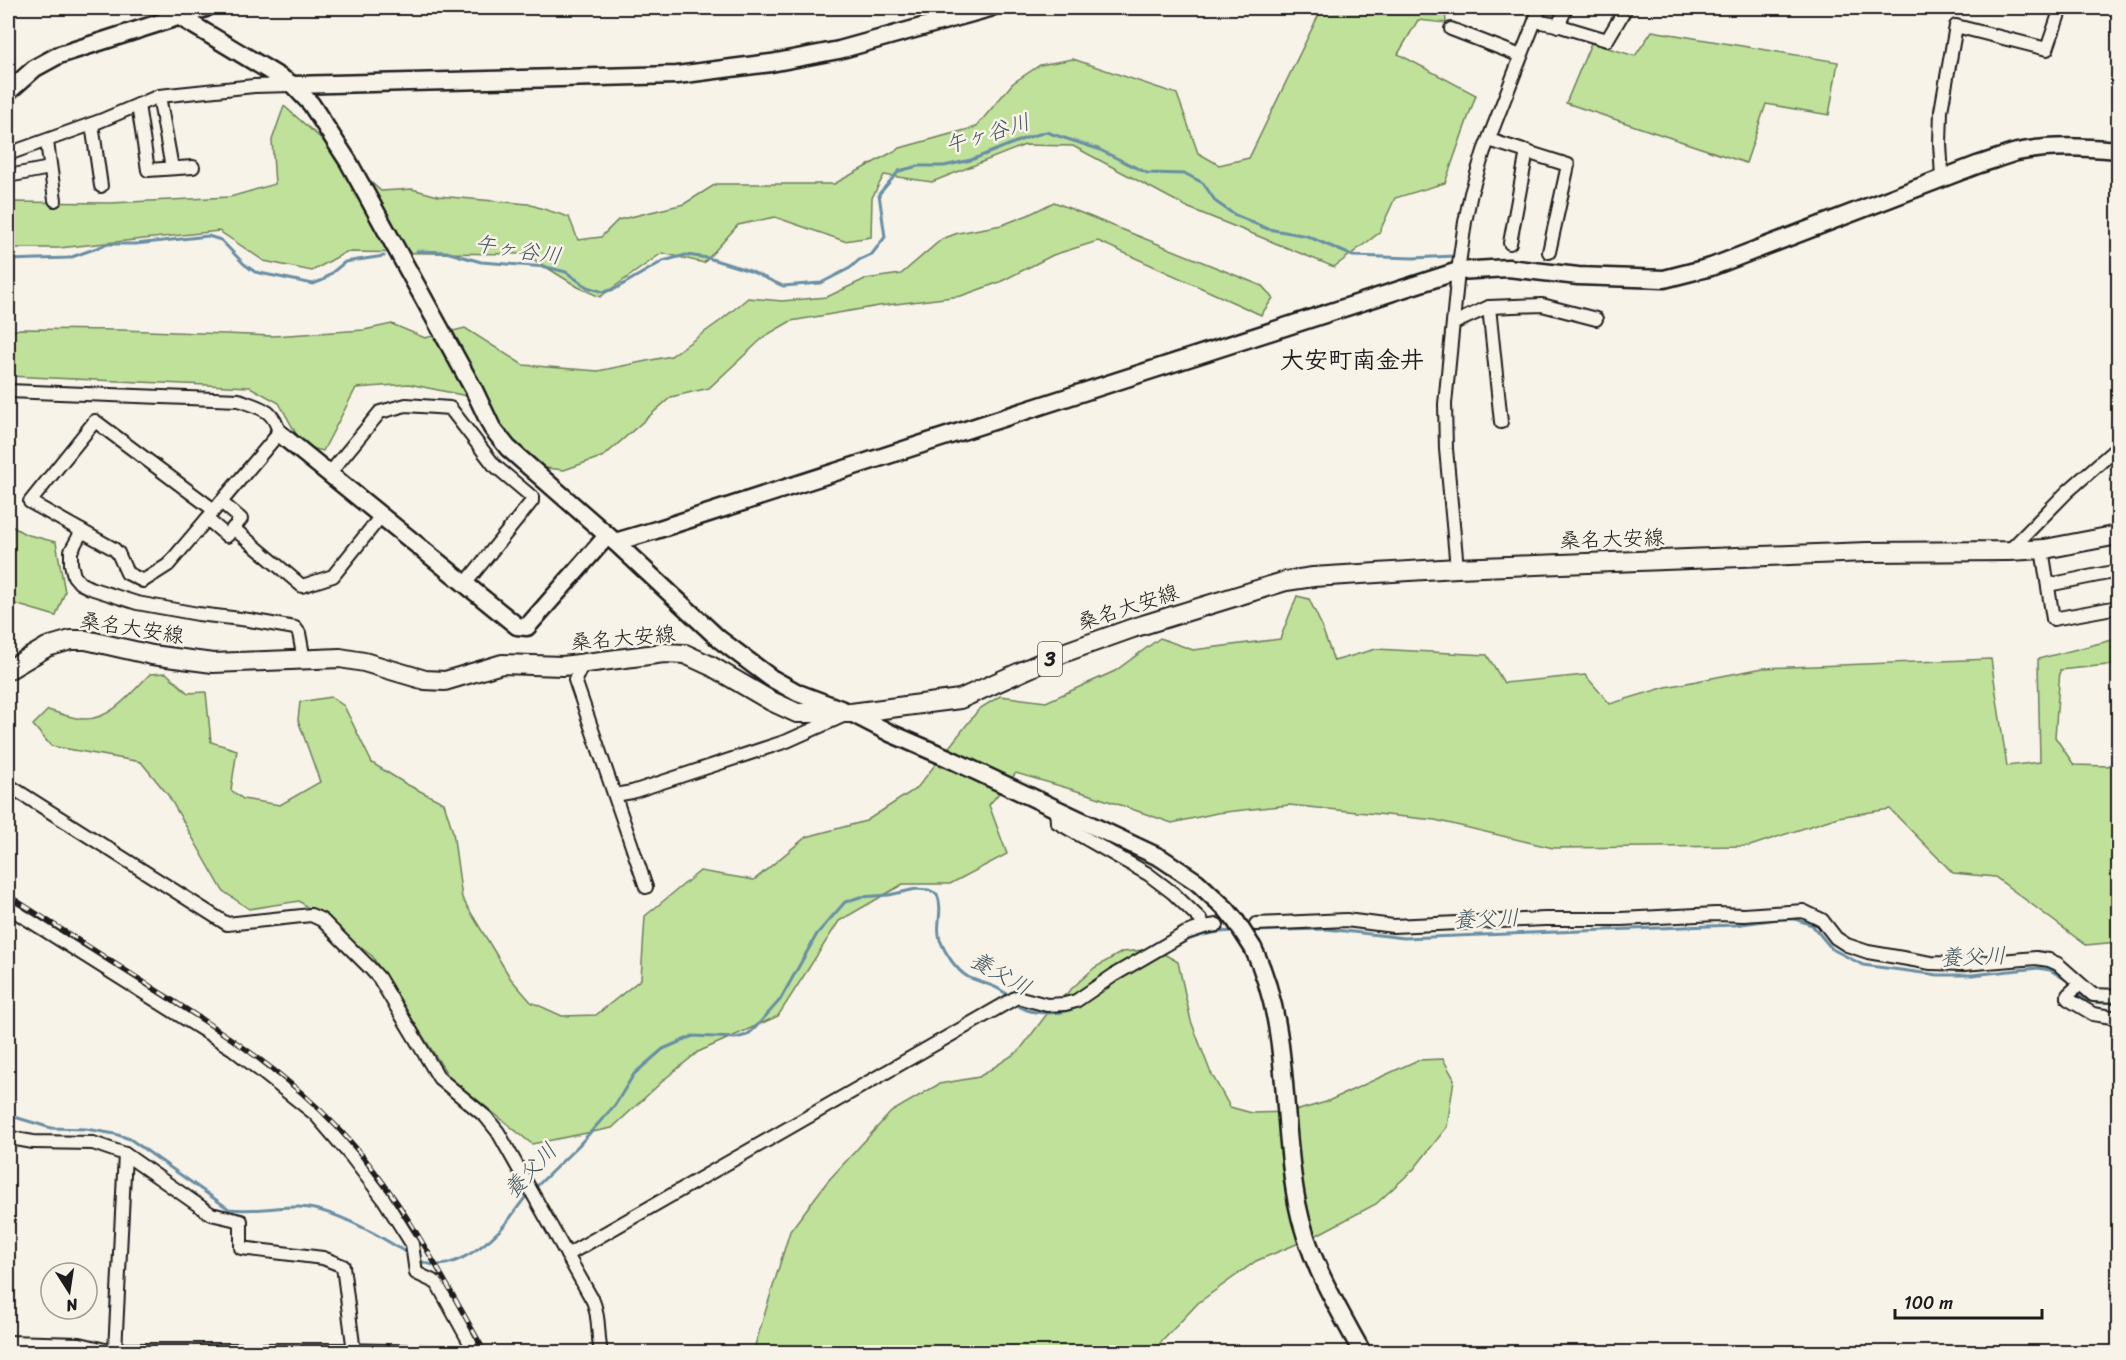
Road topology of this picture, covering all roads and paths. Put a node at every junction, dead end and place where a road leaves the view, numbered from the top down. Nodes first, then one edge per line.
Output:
1 (165, 8) edge
2 (206, 8) edge
3 (990, 8) edge
4 (1540, 8) edge
5 (1566, 8) edge
6 (1626, 8) edge
7 (2061, 8) edge
8 (180, 16) junction
9 (1535, 21) junction
10 (1558, 26) junction
11 (1451, 28) dead end
12 (1521, 56) junction
13 (294, 85) junction
14 (8, 92) edge
15 (159, 96) junction
16 (138, 105) junction
17 (92, 124) junction
18 (1488, 140) junction
19 (47, 142) junction
20 (2118, 150) edge
21 (1527, 151) junction
22 (8, 154) edge
23 (192, 167) dead end
24 (50, 168) junction
25 (172, 168) junction
26 (8, 176) edge
27 (1942, 178) junction
28 (101, 186) dead end
29 (55, 200) dead end
30 (1510, 243) dead end
31 (1549, 252) dead end
32 (1458, 271) junction
33 (1489, 307) junction
34 (1596, 319) dead end
35 (1454, 323) junction
36 (8, 391) edge
37 (1500, 422) dead end
38 (279, 433) junction
39 (2118, 447) edge
40 (329, 474) junction
41 (214, 511) junction
42 (381, 516) junction
43 (233, 528) junction
44 (82, 531) junction
45 (2118, 535) edge
46 (611, 539) junction
47 (2042, 549) junction
48 (2009, 551) junction
49 (1457, 568) junction
50 (2118, 571) edge
51 (465, 584) junction
52 (2048, 585) junction
53 (2118, 607) edge
54 (304, 660) junction
55 (582, 664) junction
56 (8, 670) edge
57 (851, 713) junction
58 (8, 785) edge
59 (615, 795) junction
60 (1060, 811) junction
61 (646, 887) dead end
62 (8, 907) edge
63 (1256, 924) dead end
64 (1217, 926) dead end
65 (1204, 927) junction
66 (2079, 985) junction
67 (2118, 996) edge
68 (2118, 1018) edge
69 (8, 1136) edge
70 (125, 1154) junction
71 (567, 1255) junction
72 (8, 1342) edge
73 (109, 1351) edge
74 (353, 1352) edge
75 (434, 1353) edge
76 (472, 1353) edge
77 (602, 1353) edge
78 (1362, 1353) edge

1 - 8 street
2 - 8 street
3 - 13 street
4 - 9 street
5 - 10 street
6 - 10 street
7 - 27 street
8 - 13 street
8 - 14 street
9 - 10 street
9 - 12 street
11 - 12 street
12 - 18 street
13 - 15 street
13 - 46 street
15 - 16 street
15 - 25 street
16 - 17 street
16 - 25 street
17 - 19 street
17 - 28 street
18 - 21 street
18 - 32 street
19 - 22 street
19 - 24 street
20 - 27 street
21 - 30 street
21 - 31 street
23 - 25 street
24 - 26 street
24 - 29 street
27 - 32 street
32 - 35 street
32 - 46 street
33 - 34 street
33 - 35 street
33 - 37 street
35 - 49 street
36 - 38 street
38 - 40 street
38 - 41 street
39 - 48 street
40 - 42 street
40 - 51 street
41 - 43 street
41 - 43 street
41 - 44 street
41 - 44 street
42 - 43 street
42 - 51 street
44 - 54 street
45 - 47 main road, 桑名大安線 / 3
46 - 51 street
46 - 57 street
47 - 48 main road, 桑名大安線 / 3
47 - 52 street
48 - 49 main road, 桑名大安線 / 3
49 - 57 main road, 桑名大安線 / 3
50 - 52 street
52 - 53 street
54 - 55 main road, 桑名大安線 / 3
54 - 56 main road, 桑名大安線 / 3
55 - 57 main road, 桑名大安線 / 3
55 - 59 street
57 - 59 street
57 - 60 street
58 - 71 street
59 - 61 street
60 - 65 street
60 - 78 street, bridge
62 - 76 street
63 - 66 street
64 - 65 street
65 - 71 street
66 - 67 street
66 - 68 street
69 - 70 street
70 - 73 street
70 - 74 street
71 - 77 street
72 - 73 street
73 - 74 street
74 - 75 street

